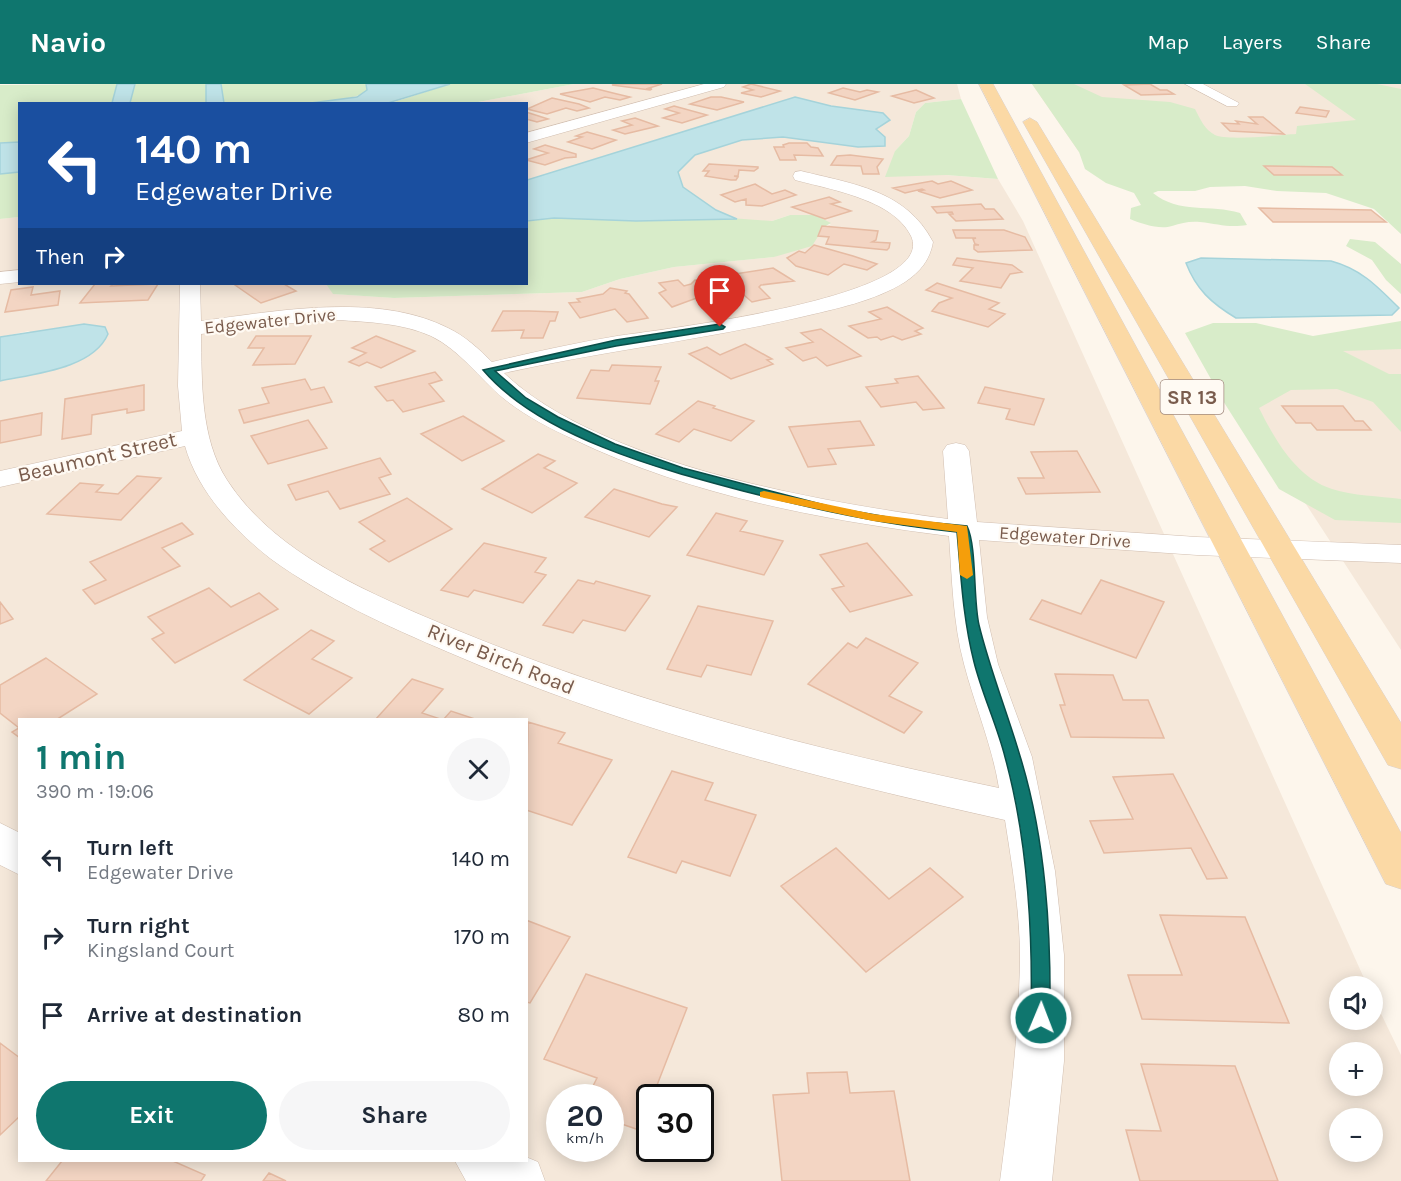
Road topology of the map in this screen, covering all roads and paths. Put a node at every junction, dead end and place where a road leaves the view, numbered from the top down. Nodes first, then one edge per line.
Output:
1 (719, 84) edge
2 (986, 84) edge
3 (1192, 84) edge
4 (1232, 103) dead end
5 (1020, 105) dead end
6 (528, 137) edge
7 (801, 176) dead end
8 (1045, 195) junction
9 (1073, 197) junction
10 (18, 276) edge
11 (0, 278) edge
12 (190, 285) edge
13 (192, 329) junction
14 (488, 370) junction
15 (194, 436) junction
16 (956, 451) dead end
17 (0, 479) edge
18 (963, 529) junction
19 (1232, 548) junction
20 (1281, 551) junction
21 (1401, 554) edge
22 (1401, 755) edge
23 (1024, 809) junction
24 (0, 840) edge
25 (18, 856) edge
26 (1401, 872) edge
27 (484, 1162) edge
28 (519, 1181) edge
29 (1026, 1181) edge

1 - 6 street
2 - 8 main road, SR 13
3 - 4 street
5 - 9 main road, SR 13
7 - 14 street
8 - 9 main road
8 - 19 main road, SR 13
9 - 20 main road, SR 13
10 - 11 street
12 - 13 street, River Birch Road
13 - 14 street, Edgewater Drive
13 - 15 street, River Birch Road
14 - 18 street, Edgewater Drive
15 - 17 street, Beaumont Street
15 - 23 street, River Birch Road
16 - 18 street
18 - 19 street, Edgewater Drive
18 - 23 street
19 - 20 street, Edgewater Drive
19 - 26 main road, SR 13
20 - 21 street, Edgewater Drive
20 - 22 main road, SR 13
23 - 29 street
24 - 25 street
27 - 28 street

